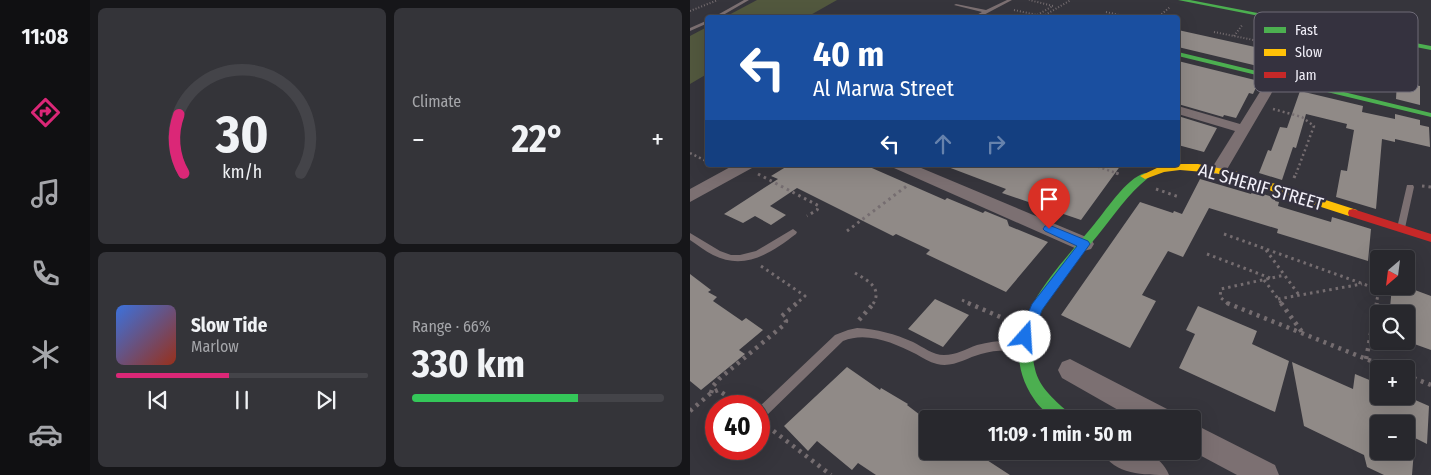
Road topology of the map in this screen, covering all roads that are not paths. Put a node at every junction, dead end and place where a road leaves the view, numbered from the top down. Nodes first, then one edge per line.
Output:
1 (747, 0) edge
2 (1010, 0) edge
3 (1176, 3) edge
4 (956, 5) dead end
5 (985, 11) junction
6 (720, 15) edge
7 (978, 15) edge
8 (1254, 17) edge
9 (705, 22) edge
10 (690, 30) edge
11 (1418, 46) edge
12 (1431, 48) edge
13 (1180, 54) edge
14 (1254, 72) edge
15 (1266, 92) edge
16 (1338, 92) edge
17 (1180, 111) edge
18 (1431, 115) edge
19 (1243, 129) junction
20 (743, 167) edge
21 (905, 167) edge
22 (1218, 171) junction
23 (1410, 187) dead end
24 (690, 196) edge
25 (1401, 228) junction
26 (793, 232) dead end
27 (690, 236) edge
28 (1431, 238) edge
29 (1084, 244) junction
30 (1024, 346) junction
31 (1070, 370) dead end
32 (770, 404) edge
33 (1054, 410) edge
34 (1143, 410) edge
35 (1201, 441) edge
36 (1131, 460) edge
37 (1155, 475) edge
38 (1265, 475) edge

1 - 6 lane
2 - 5 lane
3 - 8 street
4 - 5 lane
5 - 7 lane
9 - 10 lane
11 - 12 street
13 - 14 street
15 - 19 street
16 - 18 street
17 - 19 street
19 - 22 street
20 - 24 street
21 - 29 street
22 - 25 street, AL SHERIF STREET
22 - 29 street, AL SHERIF STREET
23 - 25 lane
25 - 28 street, AL SHERIF STREET
26 - 27 lane
29 - 30 street, AL SHERIF STREET
30 - 32 lane
30 - 33 street, AL SHERIF STREET
31 - 34 street
35 - 38 street
36 - 37 street

